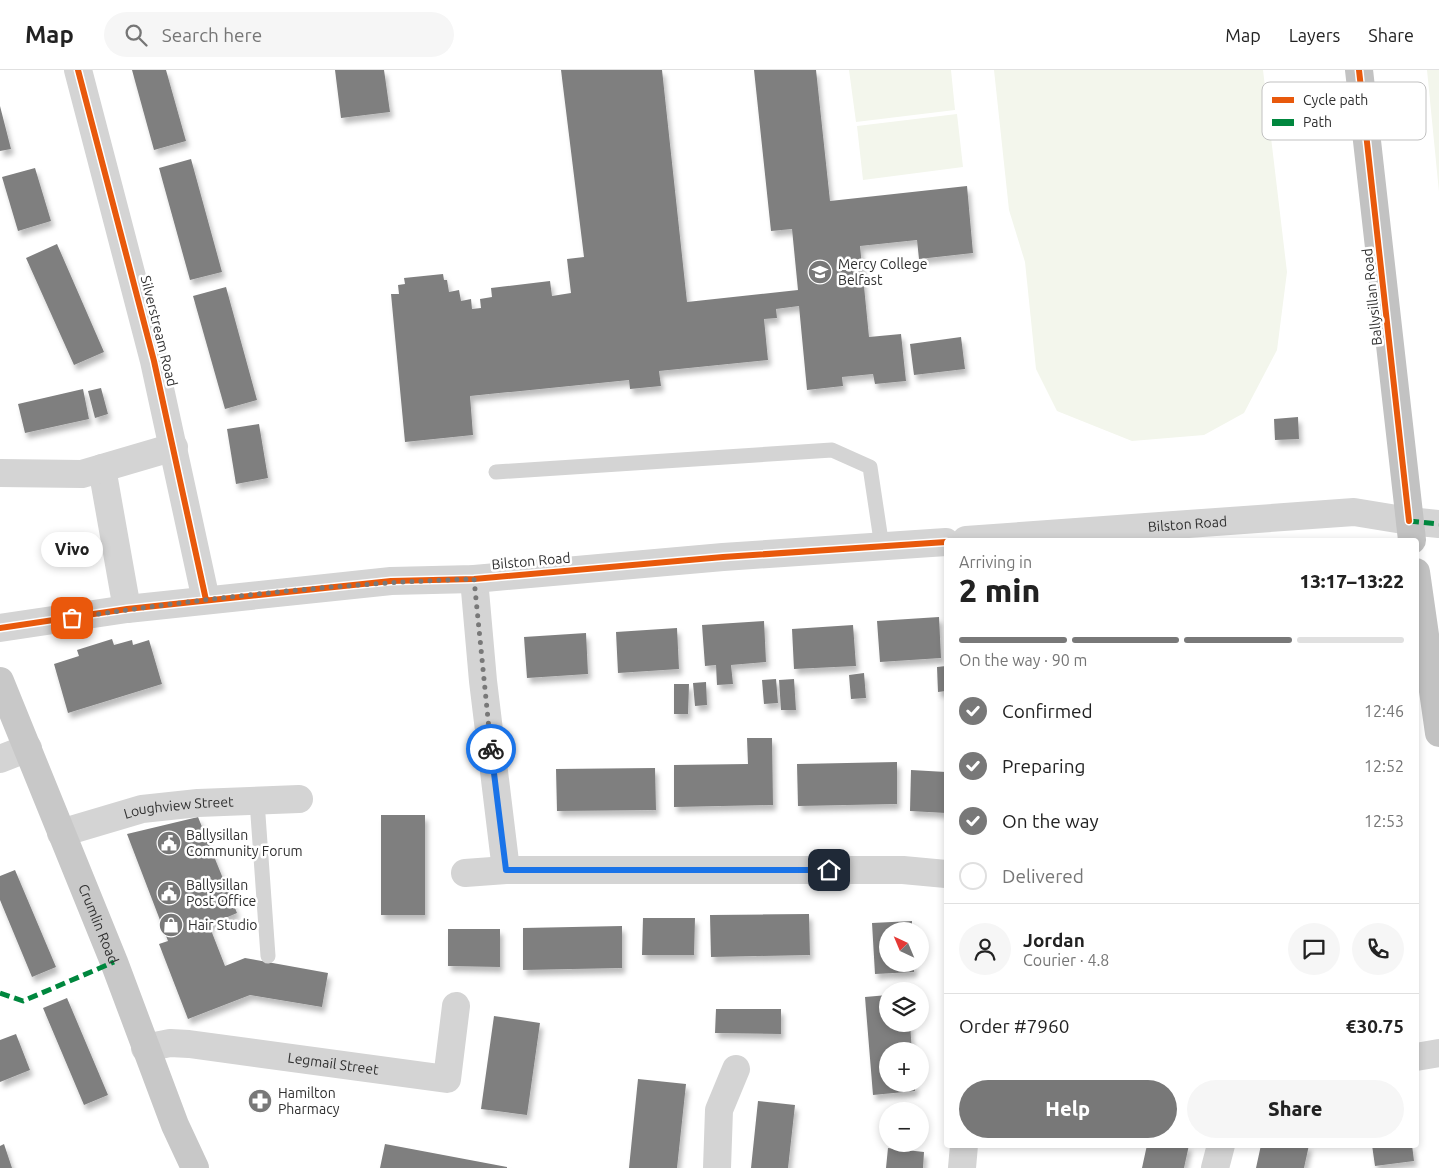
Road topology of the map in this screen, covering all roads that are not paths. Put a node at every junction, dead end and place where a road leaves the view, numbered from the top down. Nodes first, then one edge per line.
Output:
1 (78, 70) edge
2 (1367, 140) edge
3 (174, 447) junction
4 (102, 468) junction
5 (496, 472) dead end
6 (0, 473) edge
7 (1439, 524) edge
8 (1410, 530) edge
9 (994, 538) edge
10 (944, 542) edge
11 (882, 547) junction
12 (474, 579) junction
13 (1419, 593) edge
14 (206, 600) junction
15 (127, 610) junction
16 (0, 628) edge
17 (0, 680) edge
18 (1439, 733) edge
19 (28, 748) junction
20 (0, 759) edge
21 (299, 799) dead end
22 (257, 801) junction
23 (61, 833) junction
24 (506, 870) junction
25 (466, 874) dead end
26 (944, 874) edge
27 (268, 956) dead end
28 (456, 1006) dead end
29 (145, 1048) junction
30 (1439, 1053) edge
31 (1419, 1056) edge
32 (736, 1069) dead end
33 (964, 1148) edge
34 (1219, 1148) edge
35 (195, 1168) edge
36 (717, 1168) edge
37 (962, 1168) edge
38 (1215, 1168) edge

1 - 3 street, Silverstream Road
2 - 8 highway, Ballysillan Road
3 - 4 street
3 - 14 street, Silverstream Road
4 - 6 street
4 - 15 street
5 - 11 lane
7 - 8 street, Bilston Road
8 - 9 street, Bilston Road
10 - 11 street, Bilston Road
11 - 12 street, Bilston Road
12 - 14 street, Bilston Road
12 - 24 street
13 - 18 highway
14 - 15 street, Bilston Road
15 - 16 street, Bilston Road
17 - 19 main road, Crumlin Road
19 - 20 street
19 - 23 main road, Crumlin Road
21 - 22 street, Loughview Street
22 - 23 street, Loughview Street
22 - 27 lane
23 - 29 main road, Crumlin Road
24 - 25 street
24 - 26 street
28 - 29 street, Legmail Street
29 - 35 main road, Crumlin Road
30 - 31 street
32 - 36 street
33 - 37 street
34 - 38 street

